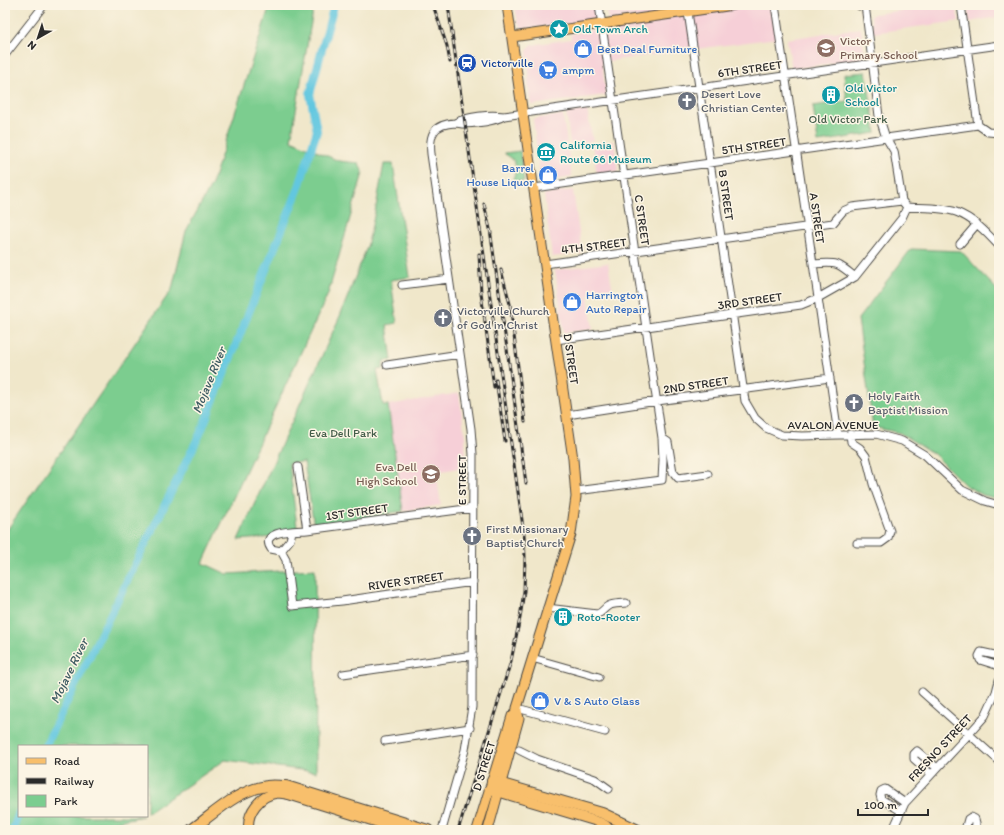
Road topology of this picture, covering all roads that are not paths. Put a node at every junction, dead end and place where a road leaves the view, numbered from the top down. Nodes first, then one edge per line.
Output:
1 (44, 5) edge
2 (507, 5) edge
3 (599, 5) edge
4 (734, 5) edge
5 (775, 5) edge
6 (860, 5) edge
7 (865, 5) edge
8 (868, 5) edge
9 (961, 5) edge
10 (688, 8) edge
11 (602, 24) junction
12 (512, 37) junction
13 (999, 45) edge
14 (968, 49) junction
15 (5, 55) edge
16 (872, 63) junction
17 (786, 76) junction
18 (699, 87) junction
19 (613, 100) junction
20 (523, 113) junction
21 (978, 125) junction
22 (434, 131) joint
23 (999, 132) edge
24 (886, 138) junction
25 (796, 151) junction
26 (710, 163) junction
27 (624, 175) junction
28 (534, 188) junction
29 (904, 204) junction
30 (977, 224) junction
31 (807, 226) junction
32 (722, 239) junction
33 (998, 242) edge
34 (960, 244) dead end
35 (635, 252) junction
36 (545, 264) junction
37 (813, 264) junction
38 (855, 277) junction
39 (449, 279) junction
40 (402, 285) dead end
41 (818, 298) junction
42 (733, 315) junction
43 (646, 327) junction
44 (556, 340) junction
45 (460, 354) junction
46 (387, 365) dead end
47 (830, 378) junction
48 (744, 389) junction
49 (657, 401) junction
50 (566, 415) junction
51 (838, 434) junction
52 (850, 434) junction
53 (662, 438) junction
54 (298, 467) dead end
55 (708, 474) dead end
56 (576, 491) junction
57 (999, 505) edge
58 (473, 508) junction
59 (307, 530) junction
60 (292, 532) junction
61 (857, 543) dead end
62 (281, 550) junction
63 (473, 582) junction
64 (626, 604) dead end
65 (547, 608) junction
66 (473, 655) junction
67 (999, 656) edge
68 (532, 658) junction
69 (999, 666) edge
70 (343, 674) dead end
71 (599, 677) dead end
72 (999, 680) edge
73 (922, 692) dead end
74 (997, 693) edge
75 (517, 709) junction
76 (470, 728) junction
77 (605, 732) dead end
78 (969, 734) junction
79 (386, 741) dead end
80 (519, 750) dead end
81 (999, 761) edge
82 (936, 768) junction
83 (931, 774) junction
84 (495, 786) junction
85 (609, 789) dead end
86 (905, 802) junction
87 (901, 811) junction
88 (191, 830) edge
89 (249, 830) edge
90 (402, 830) edge
91 (428, 830) edge
92 (442, 830) edge
93 (477, 830) edge
94 (488, 830) edge
95 (610, 830) edge
96 (638, 830) edge
97 (895, 830) edge
98 (966, 830) edge
99 (975, 830) edge

1 - 15 street
2 - 12 main road, D STREET
3 - 11 street, C STREET
4 - 10 main road
5 - 17 street, A STREET
6 - 7 main road
7 - 8 main road
7 - 16 street
9 - 14 street
10 - 11 main road
10 - 18 street, B STREET
11 - 12 main road
11 - 19 street, C STREET
12 - 20 main road, D STREET
13 - 14 street, 6TH STREET
14 - 16 street, 6TH STREET
14 - 21 street
16 - 17 street, 6TH STREET
16 - 24 street
17 - 18 street, 6TH STREET
17 - 25 street, A STREET
18 - 19 street, 6TH STREET
18 - 26 street, B STREET
19 - 20 street, 6TH STREET
19 - 27 street, C STREET
20 - 22 street, 6TH STREET
20 - 28 main road, D STREET
21 - 23 street
21 - 24 street, 5TH STREET
22 - 39 street, E STREET
24 - 25 street, 5TH STREET
24 - 29 street
25 - 26 street, 5TH STREET
25 - 31 street, A STREET
26 - 27 street, 5TH STREET
26 - 32 street, B STREET
27 - 28 street, 5TH STREET
27 - 35 street, C STREET
28 - 36 main road, D STREET
29 - 30 street, 4TH STREET
29 - 31 street, 4TH STREET
29 - 38 street, 3RD STREET
30 - 33 street, 4TH STREET
30 - 34 street
31 - 32 street, 4TH STREET
31 - 37 street, A STREET
32 - 35 street, 4TH STREET
32 - 42 street, B STREET
35 - 36 street, 4TH STREET
35 - 43 street, C STREET
36 - 44 main road, D STREET
37 - 38 street
37 - 41 street, A STREET
38 - 41 street, 3RD STREET
39 - 40 street
39 - 45 street, E STREET
41 - 42 street, 3RD STREET
41 - 47 street, A STREET
42 - 43 street, 3RD STREET
42 - 48 street, B STREET
43 - 44 street, 3RD STREET
43 - 49 street, C STREET
44 - 50 main road, D STREET
45 - 46 street
45 - 58 street, E STREET
47 - 48 street, 2ND STREET
47 - 51 street, A STREET
48 - 49 street, 2ND STREET
48 - 51 street, AVALON AVENUE
49 - 50 street, 2ND STREET
49 - 53 street, C STREET
50 - 56 main road, D STREET
51 - 52 street, AVALON AVENUE
52 - 57 street, AVALON AVENUE
52 - 61 street
53 - 55 street
53 - 56 street
54 - 59 street
56 - 65 main road, D STREET
58 - 59 street, 1ST STREET
58 - 63 street, E STREET
59 - 60 street, 1ST STREET
60 - 62 street
60 - 62 street, 1ST STREET
62 - 63 street, RIVER STREET
63 - 66 street, E STREET
64 - 65 street
65 - 68 main road, D STREET
66 - 70 street
66 - 76 street, E STREET
67 - 69 street
68 - 71 street
68 - 75 main road, D STREET
72 - 74 street, FRESNO STREET
73 - 78 street
74 - 78 street, FRESNO STREET
75 - 77 street
75 - 84 main road, D STREET
76 - 79 street
76 - 92 street, E STREET
78 - 81 street
78 - 82 street, FRESNO STREET
80 - 85 street
82 - 83 street, FRESNO STREET
82 - 83 street
83 - 86 street, FRESNO STREET
84 - 93 main road, D STREET
84 - 94 main road, D STREET
84 - 95 main road
84 - 96 highway
86 - 87 street, FRESNO STREET
86 - 87 street
87 - 97 street, FRESNO STREET
88 - 91 highway
89 - 90 main road
98 - 99 street

